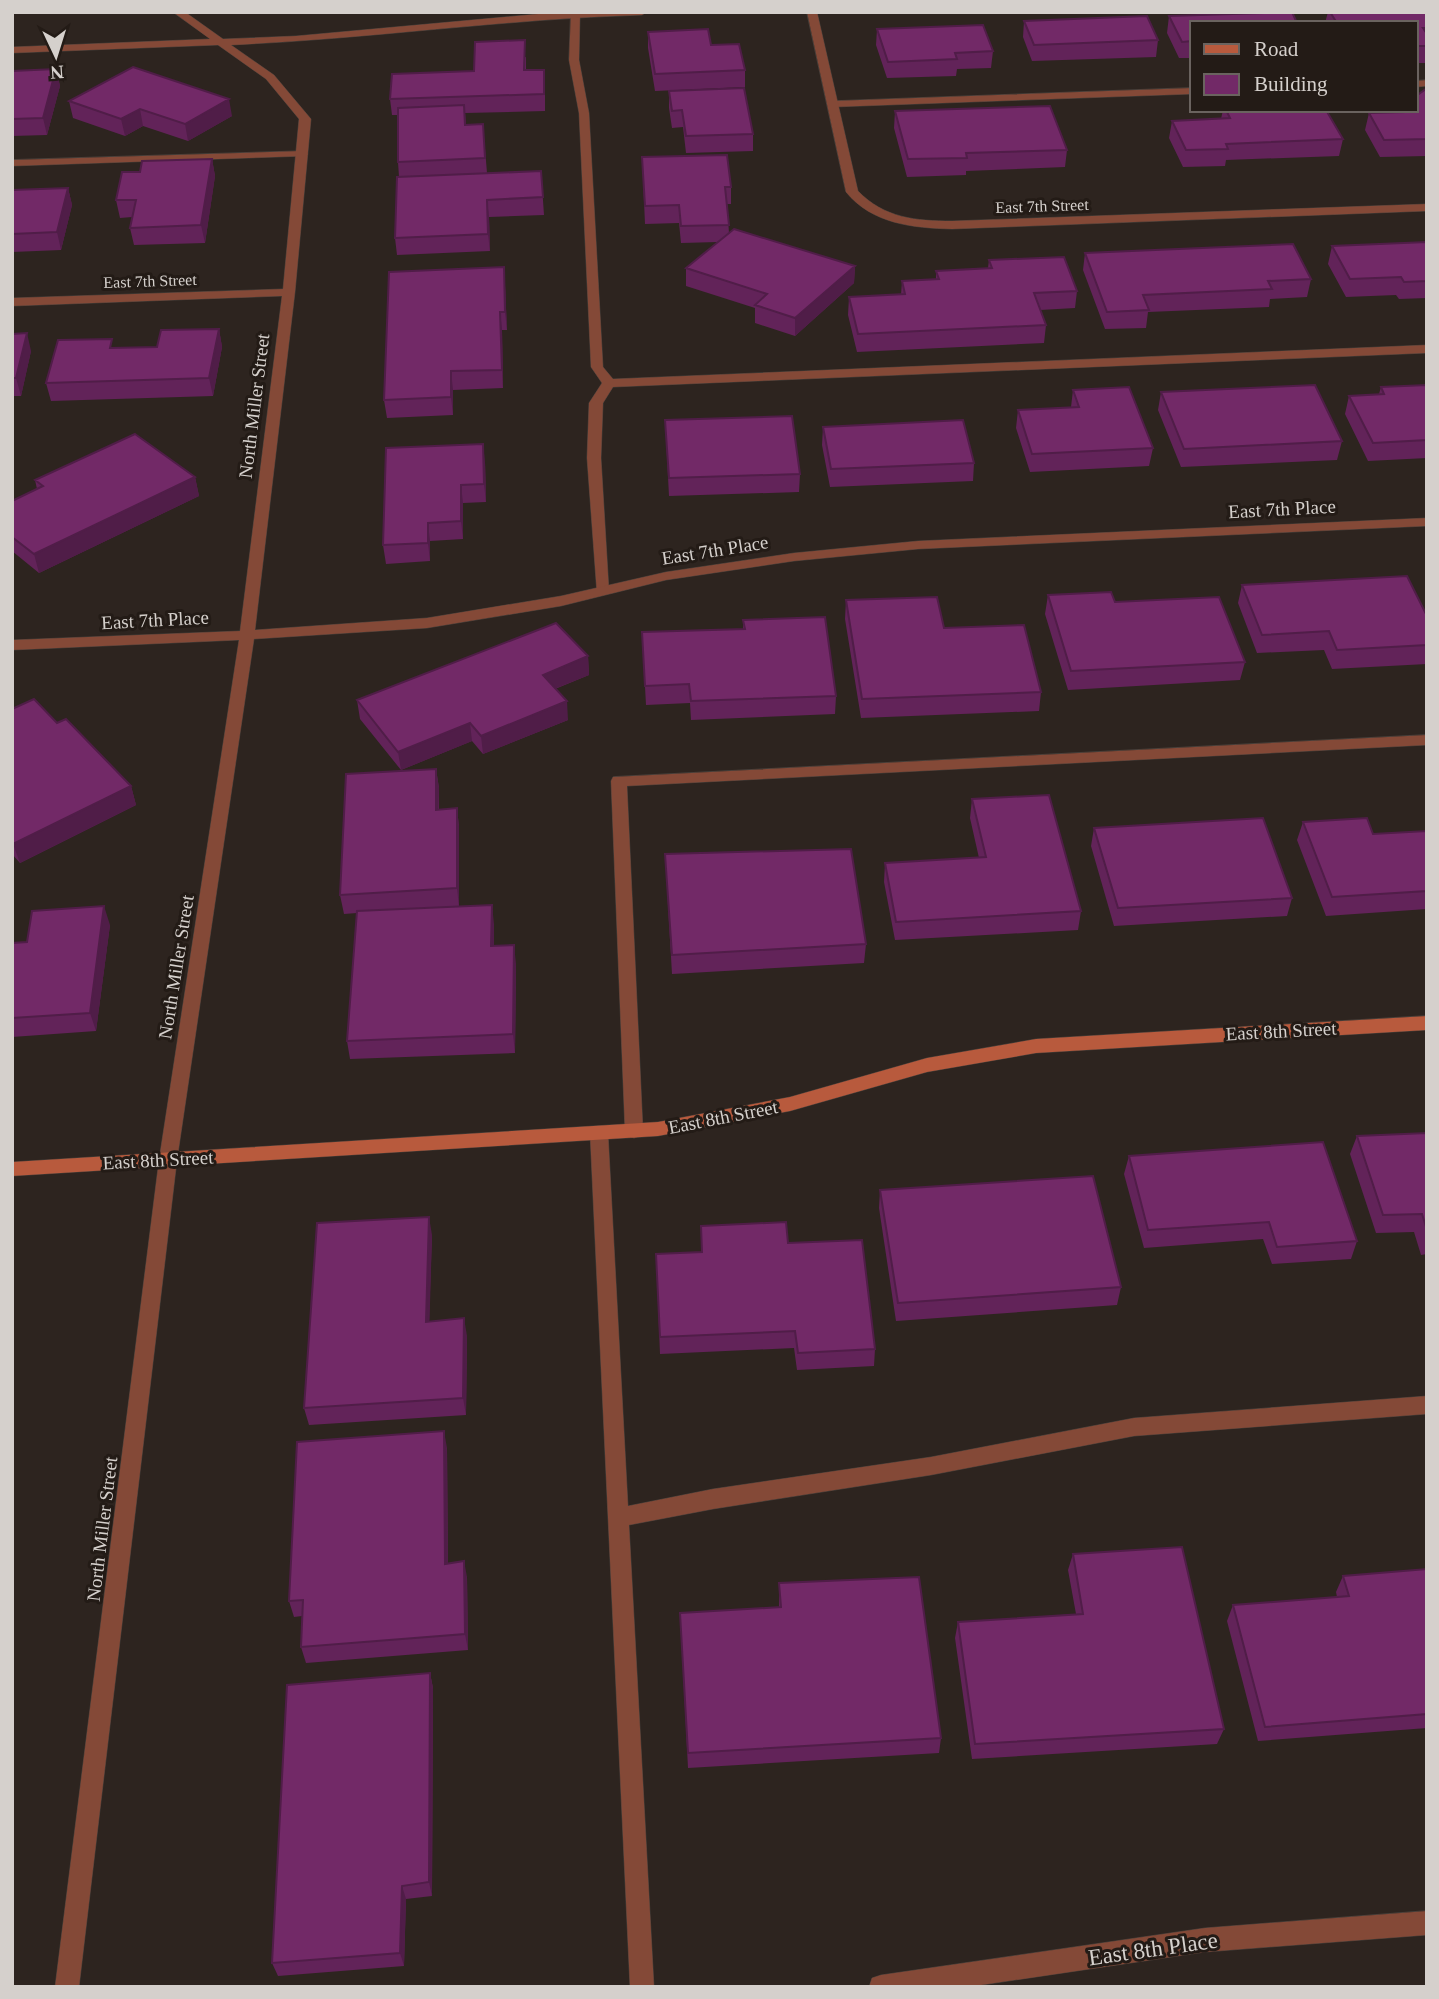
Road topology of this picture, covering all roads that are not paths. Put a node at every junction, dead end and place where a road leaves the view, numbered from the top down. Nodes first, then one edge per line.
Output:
1 (178, 12) edge
2 (642, 12) edge
3 (812, 12) edge
4 (575, 13) edge
5 (223, 43) junction
6 (12, 50) edge
7 (1190, 91) edge
8 (833, 104) junction
9 (302, 154) junction
10 (12, 163) edge
11 (1427, 207) edge
12 (289, 292) junction
13 (12, 302) edge
14 (1427, 349) edge
15 (609, 383) junction
16 (1427, 522) edge
17 (602, 591) junction
18 (247, 635) junction
19 (12, 645) edge
20 (1427, 740) edge
21 (1427, 1023) edge
22 (634, 1131) junction
23 (599, 1133) junction
24 (168, 1160) junction
25 (12, 1169) edge
26 (1427, 1405) edge
27 (618, 1518) junction
28 (1427, 1923) edge
29 (66, 1987) edge
30 (642, 1987) edge
31 (881, 1987) edge

1 - 5 street, North Miller Street
2 - 4 street
3 - 8 street, East 7th Street
4 - 5 street
4 - 15 street
5 - 6 street
5 - 9 street, North Miller Street
7 - 8 street
8 - 11 street, East 7th Street
9 - 10 street
9 - 12 street, North Miller Street
12 - 13 street, East 7th Street
12 - 18 street, North Miller Street
14 - 15 street
15 - 17 street
16 - 17 street, East 7th Place
17 - 18 street, East 7th Place
18 - 19 street, East 7th Place
18 - 24 street, North Miller Street
20 - 22 street
21 - 22 street, East 8th Street
22 - 23 street, East 8th Street
23 - 24 street, East 8th Street
23 - 27 street
24 - 25 street, East 8th Street
24 - 29 street, North Miller Street
26 - 27 street
27 - 30 street
28 - 31 street, East 8th Place

